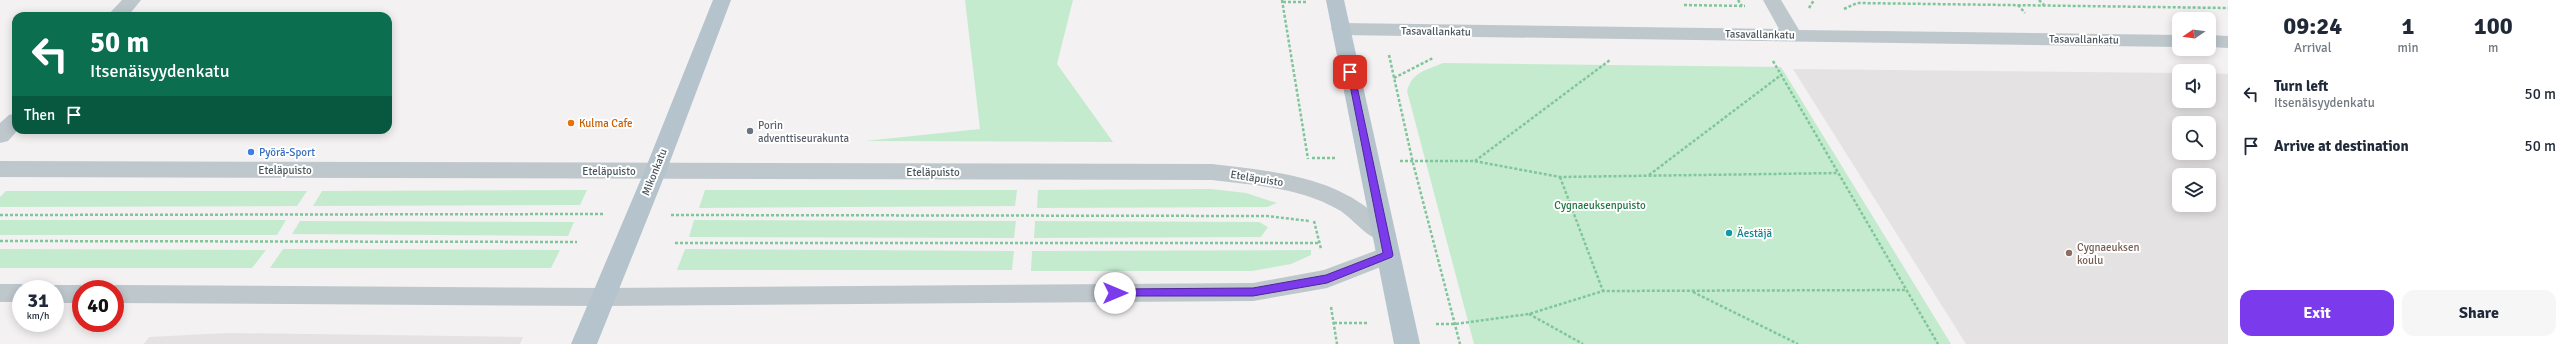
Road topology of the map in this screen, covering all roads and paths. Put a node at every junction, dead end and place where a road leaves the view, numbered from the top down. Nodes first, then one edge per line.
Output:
1 (132, 0) edge
2 (722, 0) edge
3 (1282, 0) edge
4 (1335, 0) edge
5 (1772, 0) edge
6 (1814, 0) edge
7 (2039, 0) edge
8 (2044, 6) dead end
9 (1809, 8) dead end
10 (121, 12) edge
11 (1341, 29) junction
12 (1383, 30) junction
13 (1792, 35) junction
14 (2172, 41) edge
15 (2216, 41) edge
16 (2228, 42) edge
17 (1612, 58) dead end
18 (1774, 63) dead end
19 (1780, 75) junction
20 (12, 124) edge
21 (0, 136) edge
22 (1474, 161) junction
23 (1414, 162) junction
24 (0, 168) edge
25 (655, 172) junction
26 (1838, 173) junction
27 (1648, 176) junction
28 (1560, 177) junction
29 (1313, 190) junction
30 (0, 215) edge
31 (636, 215) junction
32 (0, 241) edge
33 (577, 242) dead end
34 (675, 242) dead end
35 (1386, 244) junction
36 (1906, 290) junction
37 (1603, 291) junction
38 (1691, 291) junction
39 (0, 293) edge
40 (12, 293) edge
41 (124, 294) edge
42 (604, 297) junction
43 (1529, 314) junction
44 (1334, 323) dead end
45 (1455, 324) junction
46 (584, 344) edge
47 (1337, 344) edge
48 (1407, 344) edge
49 (1460, 344) edge
50 (1583, 344) edge
51 (1798, 344) edge
52 (1938, 344) edge

1 - 10 street
2 - 25 main road, Mikonkatu
3 - 29 path
4 - 11 main road
5 - 13 street
6 - 9 path
7 - 8 path
11 - 12 street, Tasavallankatu
11 - 35 main road
12 - 13 street, Tasavallankatu
12 - 23 path
13 - 14 street, Tasavallankatu
15 - 16 street
17 - 22 path
18 - 19 path
19 - 26 path
19 - 27 path
20 - 21 street
22 - 23 path
22 - 28 path
23 - 45 path
24 - 25 street, Eteläpuisto
25 - 29 street, Eteläpuisto
25 - 31 main road, Mikonkatu
26 - 27 path
26 - 36 path
27 - 28 path
28 - 37 path
29 - 35 street, Eteläpuisto
30 - 31 path
31 - 34 path
31 - 42 main road, Mikonkatu
32 - 33 path
35 - 42 street
35 - 48 main road
36 - 38 path
36 - 52 path
37 - 38 path
37 - 43 path
38 - 51 path
39 - 40 street
41 - 42 street
42 - 46 main road, Mikonkatu
43 - 45 path
43 - 50 path
44 - 47 path
45 - 49 path

